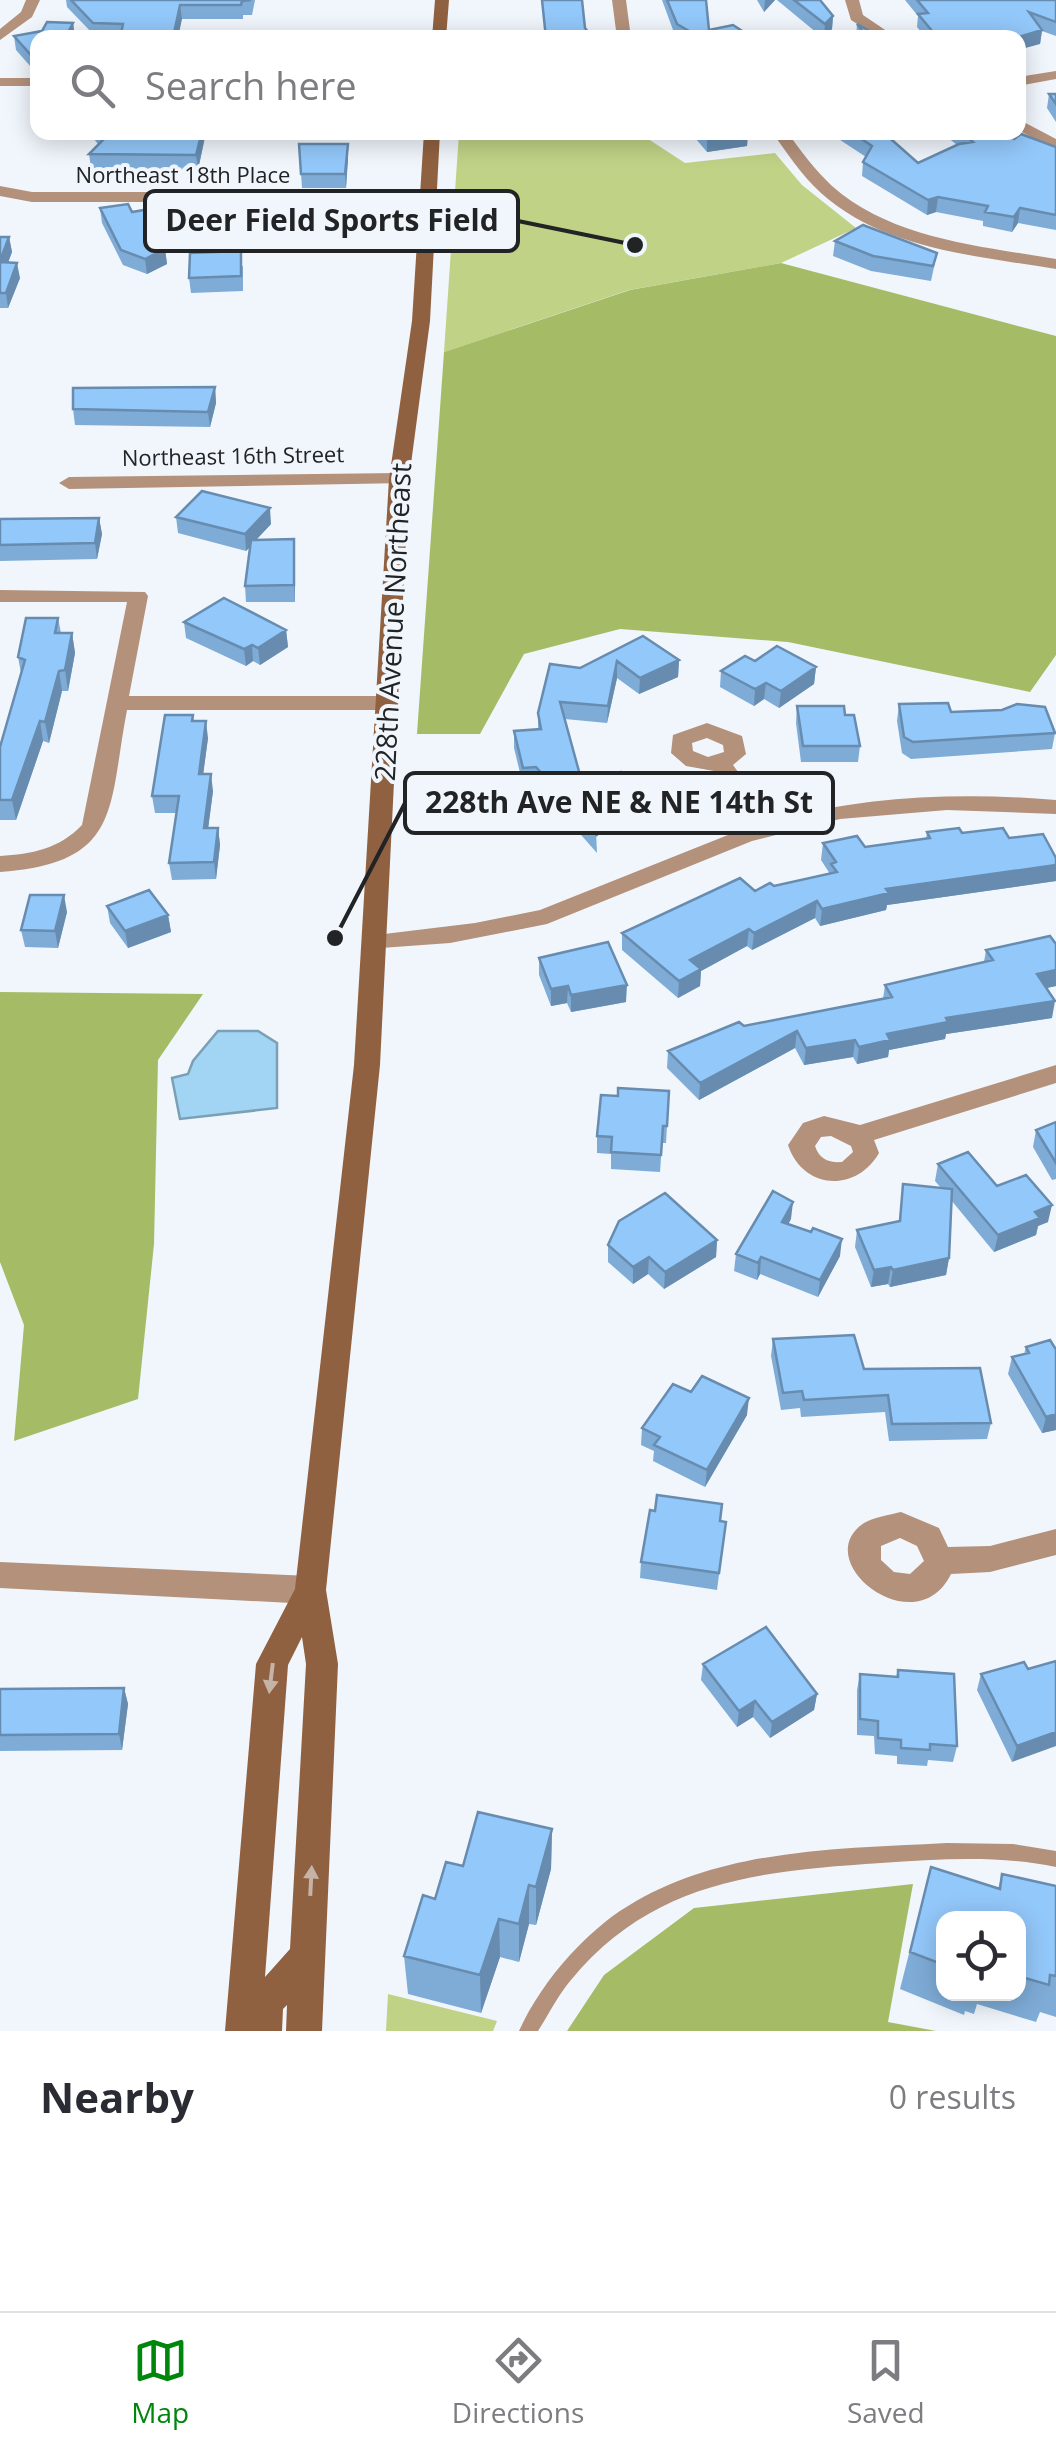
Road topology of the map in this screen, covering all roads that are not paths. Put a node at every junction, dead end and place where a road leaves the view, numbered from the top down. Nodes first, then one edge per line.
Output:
1 (34, 0) edge
2 (442, 0) edge
3 (618, 0) edge
4 (852, 0) edge
5 (440, 30) edge
6 (623, 30) edge
7 (877, 30) edge
8 (0, 36) edge
9 (1056, 72) edge
10 (1026, 80) edge
11 (0, 82) edge
12 (30, 82) edge
13 (1026, 128) edge
14 (431, 140) edge
15 (786, 140) edge
16 (1056, 145) edge
17 (0, 191) edge
18 (427, 196) junction
19 (232, 198) junction
20 (224, 244) dead end
21 (1056, 264) edge
22 (399, 479) junction
23 (69, 483) dead end
24 (0, 596) edge
25 (120, 703) junction
26 (388, 703) junction
27 (720, 763) dead end
28 (1056, 807) edge
29 (767, 828) junction
30 (0, 864) edge
31 (376, 943) junction
32 (1056, 1074) edge
33 (858, 1136) dead end
34 (1056, 1542) edge
35 (939, 1561) dead end
36 (0, 1575) edge
37 (310, 1590) junction
38 (1056, 1859) edge
39 (308, 1956) junction
40 (243, 2031) edge
41 (264, 2031) edge
42 (304, 2031) edge
43 (528, 2031) edge

1 - 8 street
2 - 5 main road
3 - 6 street
4 - 7 street
9 - 10 street
11 - 12 street
13 - 16 street
14 - 18 main road, 228th Avenue Northeast
15 - 21 street
17 - 19 street, Northeast 18th Place
18 - 19 street, Northeast 18th Place
18 - 22 main road, 228th Avenue Northeast
19 - 20 street
22 - 23 street, Northeast 16th Street
22 - 26 main road, 228th Avenue Northeast
24 - 25 street
25 - 26 street
25 - 30 street
26 - 31 main road, 228th Avenue Northeast
27 - 29 street
28 - 29 street
29 - 31 street
31 - 37 main road, 228th Avenue Northeast
32 - 33 street
34 - 35 street
36 - 37 street
39 -> 37 main road, 228th Avenue Northeast
37 -> 40 main road, 228th Avenue Northeast
38 - 43 lane
39 - 41 main road
39 - 42 main road, 228th Avenue Northeast

